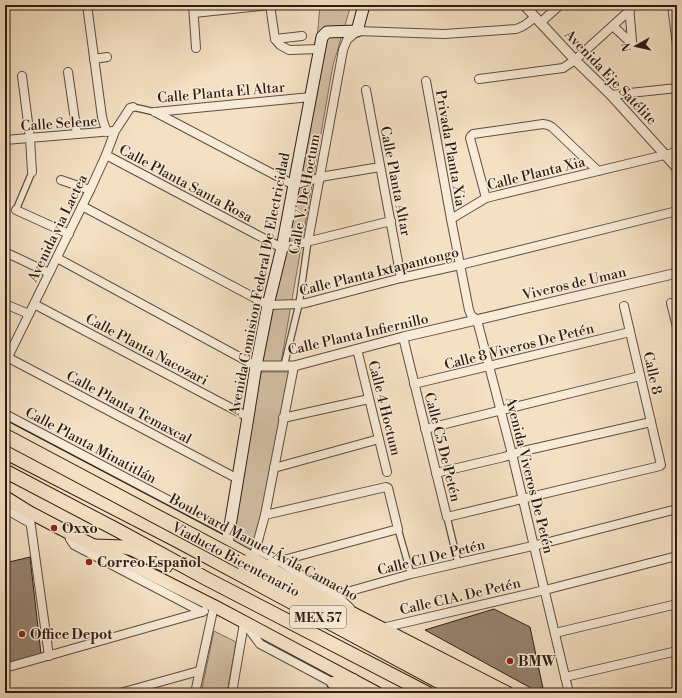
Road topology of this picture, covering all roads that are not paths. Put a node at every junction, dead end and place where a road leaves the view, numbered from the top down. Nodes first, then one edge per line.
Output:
1 (87, 5) edge
2 (270, 5) edge
3 (364, 5) edge
4 (524, 5) edge
5 (560, 5) edge
6 (672, 5) edge
7 (630, 8) edge
8 (193, 9) edge
9 (675, 19) edge
10 (538, 20) junction
11 (613, 26) junction
12 (357, 31) junction
13 (302, 36) dead end
14 (275, 40) junction
15 (677, 45) edge
16 (196, 48) dead end
17 (320, 49) junction
18 (107, 57) dead end
19 (94, 59) junction
20 (575, 60) junction
21 (68, 72) dead end
22 (22, 76) dead end
23 (478, 79) dead end
24 (426, 81) dead end
25 (677, 88) edge
26 (366, 90) dead end
27 (611, 95) junction
28 (311, 96) junction
29 (133, 107) joint
30 (155, 112) junction
31 (111, 132) junction
32 (77, 134) junction
33 (30, 138) junction
34 (5, 140) edge
35 (677, 152) edge
36 (106, 155) junction
37 (664, 155) junction
38 (380, 167) junction
39 (677, 168) edge
40 (598, 171) junction
41 (32, 172) joint
42 (320, 178) junction
43 (61, 180) dead end
44 (294, 185) junction
45 (90, 190) junction
46 (486, 198) junction
47 (82, 206) junction
48 (16, 210) joint
49 (677, 211) edge
50 (451, 219) junction
51 (390, 221) junction
52 (69, 234) junction
53 (308, 241) junction
54 (282, 248) junction
55 (5, 252) edge
56 (57, 258) junction
57 (460, 265) junction
58 (49, 273) junction
59 (677, 273) edge
60 (401, 278) junction
61 (671, 303) dead end
62 (5, 304) edge
63 (34, 304) junction
64 (299, 304) junction
65 (268, 305) junction
66 (624, 306) dead end
67 (29, 314) junction
68 (477, 320) junction
69 (677, 324) edge
70 (630, 332) junction
71 (403, 337) junction
72 (357, 349) junction
73 (6, 359) edge
74 (256, 366) junction
75 (289, 366) junction
76 (489, 367) junction
77 (640, 376) junction
78 (414, 384) junction
79 (369, 399) junction
80 (501, 410) junction
81 (5, 414) edge
82 (248, 417) junction
83 (283, 418) junction
84 (650, 422) junction
85 (5, 427) edge
86 (426, 429) junction
87 (5, 436) edge
88 (379, 440) junction
89 (5, 452) edge
90 (512, 454) junction
91 (274, 468) junction
92 (5, 471) edge
93 (387, 472) dead end
94 (436, 473) junction
95 (238, 479) junction
96 (5, 497) edge
97 (522, 500) junction
98 (5, 509) edge
99 (677, 509) edge
100 (265, 515) junction
101 (447, 517) junction
102 (30, 518) junction
103 (398, 529) junction
104 (69, 533) junction
105 (213, 537) junction
106 (228, 538) junction
107 (176, 540) junction
108 (534, 545) junction
109 (94, 546) junction
110 (254, 554) junction
111 (677, 556) edge
112 (279, 561) junction
113 (458, 563) junction
114 (265, 565) junction
115 (411, 574) junction
116 (207, 579) junction
117 (545, 590) junction
118 (336, 595) junction
119 (677, 604) edge
120 (214, 606) junction
121 (202, 612) junction
122 (361, 618) junction
123 (244, 623) junction
124 (382, 628) junction
125 (555, 633) junction
126 (677, 651) edge
127 (49, 656) junction
128 (5, 668) edge
129 (199, 671) junction
130 (565, 677) junction
131 (353, 680) junction
132 (333, 683) junction
133 (120, 693) edge
134 (195, 693) edge
135 (232, 693) edge
136 (352, 693) edge
137 (358, 693) edge
138 (377, 693) edge
139 (427, 693) edge
140 (460, 693) edge
141 (487, 693) edge
142 (508, 693) edge
143 (569, 693) edge

1 - 19 street
2 - 8 street
2 - 14 street
3 - 12 main road
4 - 10 street, Avenida Eje Satélite
5 - 10 street
6 - 9 street
7 - 11 street
7 - 11 street
8 - 16 street
9 - 15 street
10 - 12 street
10 - 20 street, Avenida Eje Satélite
11 - 20 street
12 - 17 main road, Avenida Comision Federal De Electricidad
12 - 42 street, Calle V. De Hoctum
13 - 14 street
14 - 17 street
17 - 28 main road, Avenida Comision Federal De Electricidad
18 - 19 street
19 - 31 street
20 - 23 street
20 - 27 street, Avenida Eje Satélite
21 - 32 street
22 - 33 street
24 - 50 street, Privada Planta Xia
25 - 27 street
26 - 38 street, Calle Planta Altar
27 - 37 street, Avenida Eje Satélite
28 - 30 street, Calle Planta El Altar
28 - 44 main road, Avenida Comision Federal De Electricidad
29 - 30 street, Calle Planta El Altar
29 - 31 street, Avenida via Lactea
30 - 44 street
31 - 32 street, Calle Selene
31 - 36 street, Avenida via Lactea
32 - 33 street, Calle Selene
33 - 34 street, Calle Selene
33 - 41 street
35 - 37 street, Calle Planta Xia
36 - 45 street, Avenida via Lactea
36 - 54 street, Calle Planta Santa Rosa
37 - 39 street, Avenida Eje Satélite
37 - 40 street, Calle Planta Xia
38 - 42 street
38 - 51 street, Calle Planta Altar
40 - 46 street, Calle Planta Xia
40 - 46 street
41 - 48 street
42 - 44 street
42 - 53 street, Calle V. De Hoctum
43 - 45 street
44 - 54 main road, Avenida Comision Federal De Electricidad
45 - 47 street, Avenida via Lactea
46 - 50 street, Calle Planta Xia
47 - 52 street, Avenida via Lactea
47 - 65 street, Calle Planta Ixtapantongo
48 - 52 street
49 - 57 street, Calle Planta Ixtapantongo
50 - 57 street
51 - 53 street
51 - 60 street, Calle Planta Altar
52 - 56 street, Avenida via Lactea
53 - 54 street
53 - 64 street, Calle V. De Hoctum
54 - 65 main road, Avenida Comision Federal De Electricidad
55 - 58 street
56 - 58 street, Avenida via Lactea
56 - 74 street, Calle Planta Infiernillo
57 - 60 street, Calle Planta Ixtapantongo
57 - 68 street, Avenida Viveros De Petén
58 - 63 street, Avenida via Lactea
59 - 68 street, Viveros de Uman
60 - 64 street, Calle Planta Ixtapantongo
61 - 69 street
62 - 67 street
63 - 67 street, Avenida via Lactea
63 - 82 street, Calle Planta Nacozari
64 - 65 street, Calle Planta Ixtapantongo
64 - 75 street, Calle V. De Hoctum
65 - 74 main road, Avenida Comision Federal De Electricidad
66 - 70 street, Calle 8
67 - 73 street, Avenida via Lactea
68 - 71 street, Calle Planta Infiernillo
68 - 76 street, Avenida Viveros De Petén
70 - 76 street, Calle 8 Viveros De Petén
70 - 77 street, Calle 8
71 - 72 street, Calle Planta Infiernillo
71 - 78 street, Calle C5 De Petén
72 - 75 street, Calle Planta Infiernillo
72 - 79 street, Calle 4 Hoctum
73 - 95 street, Calle Planta Temaxcal
74 - 75 street, Calle Planta Infiernillo
74 - 82 main road, Avenida Comision Federal De Electricidad
75 - 83 street
76 - 78 street, Calle 8 Viveros De Petén
76 - 80 street, Avenida Viveros De Petén
77 - 80 street
77 - 84 street, Calle 8
78 - 86 street, Calle C5 De Petén
79 - 83 street
79 - 88 street, Calle 4 Hoctum
80 - 86 street
80 - 90 street, Avenida Viveros De Petén
81 - 106 street, Calle Planta Minatitlán
82 - 95 main road, Avenida Comision Federal De Electricidad
83 - 91 street
84 - 90 street
84 - 97 street, Calle 8
85 - 105 main road, Boulevard Manuel Ávila Camacho
86 - 94 street, Calle C5 De Petén
87 - 141 highway, Viaducto Bicentenario, bridge
88 - 91 street
88 - 93 street, Calle 4 Hoctum
89 - 107 highway, MEX 57
90 - 94 street
90 - 97 street, Avenida Viveros De Petén
91 - 100 street
92 - 116 highway, MEX 57
94 - 101 street, Calle C5 De Petén
95 - 106 main road, Avenida Comision Federal De Electricidad
96 - 102 main road
97 - 101 street
97 - 108 street, Avenida Viveros De Petén
98 - 102 street
99 - 108 street, Calle C1 De Petén
100 - 103 street
100 - 110 street
101 - 113 street, Calle C5 De Petén
102 - 104 main road
102 - 127 street
103 - 112 street
103 - 115 street
104 - 109 main road
104 - 121 street
105 - 106 main road, Boulevard Manuel Ávila Camacho
105 - 107 highway
106 - 110 main road, Boulevard Manuel Ávila Camacho
107 - 140 highway, MEX 57
108 - 113 street, Calle C1 De Petén
108 - 117 street, Avenida Viveros De Petén
109 - 116 highway
109 - 120 main road
110 - 112 street
110 - 114 main road, Boulevard Manuel Ávila Camacho
111 - 117 street, Calle C1A. De Petén
112 - 114 street
112 - 118 street
113 - 115 street, Calle C1 De Petén
114 - 122 main road, Boulevard Manuel Ávila Camacho
115 - 118 street, Calle C1 De Petén
116 - 139 highway, MEX 57
117 - 124 street, Calle C1A. De Petén
117 - 125 street, Avenida Viveros De Petén
118 - 122 street
119 - 125 street
120 - 121 street
120 - 123 main road
120 - 129 street
121 - 127 street
122 - 124 main road, Boulevard Manuel Ávila Camacho
123 - 131 main road
123 - 132 street
123 - 135 street
124 - 142 main road, Boulevard Manuel Ávila Camacho
125 - 130 street, Avenida Viveros De Petén
126 - 130 street
127 - 128 street
129 - 133 street
129 - 134 street
130 - 143 street, Avenida Viveros De Petén
131 - 132 main road
131 - 137 main road
131 - 138 main road
132 - 136 street

